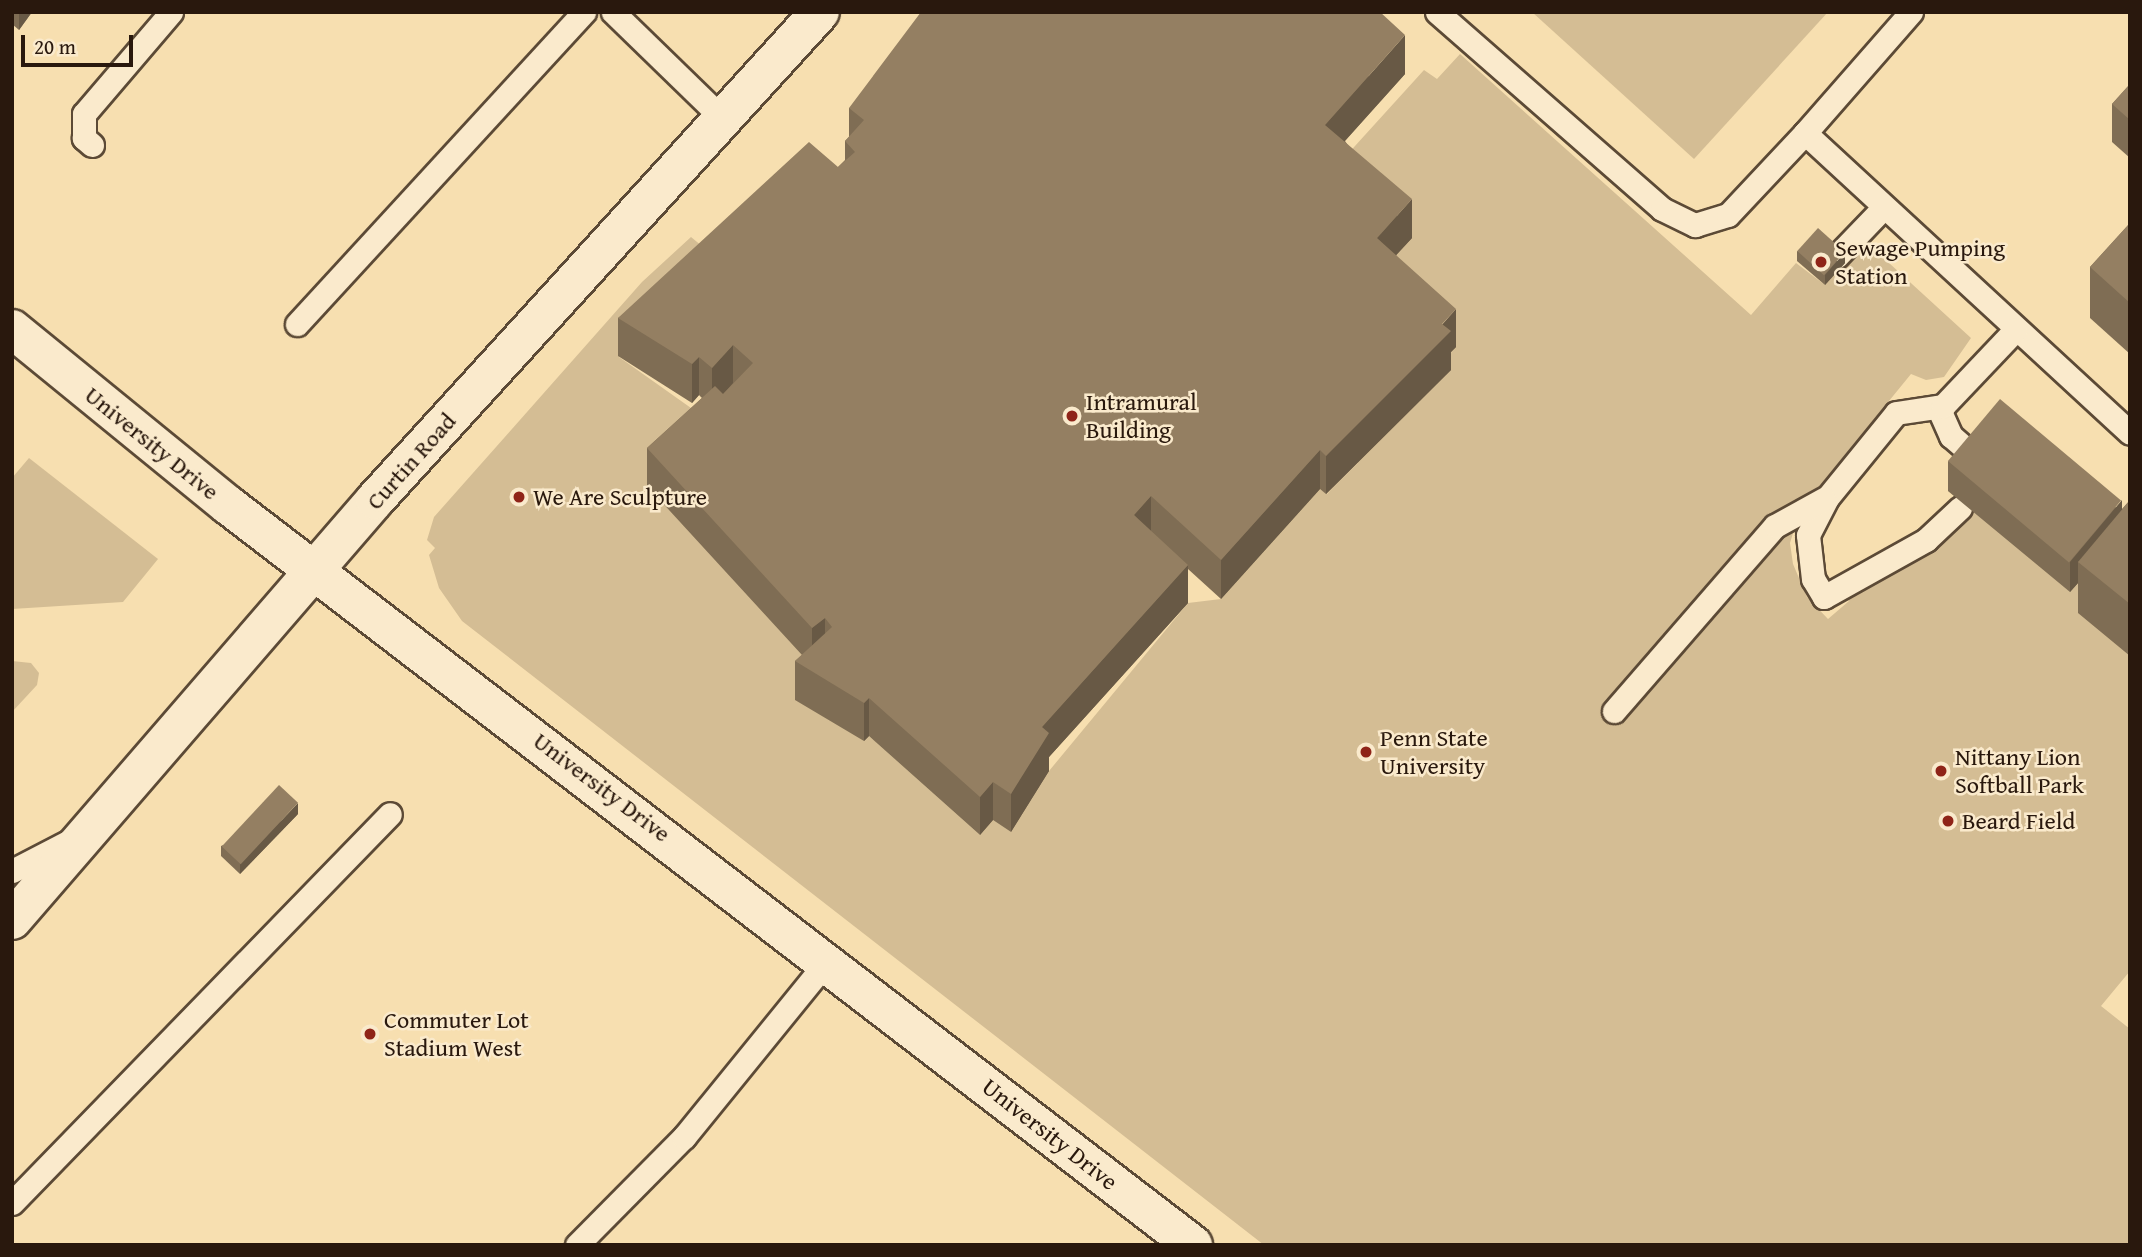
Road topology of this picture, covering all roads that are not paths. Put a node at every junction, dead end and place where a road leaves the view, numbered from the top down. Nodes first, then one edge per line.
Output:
1 (171, 12) edge
2 (584, 12) edge
3 (613, 12) edge
4 (820, 12) edge
5 (1437, 12) edge
6 (1911, 12) edge
7 (724, 120) junction
8 (1805, 133) junction
9 (92, 145) dead end
10 (1883, 208) junction
11 (1837, 256) edge
12 (297, 324) dead end
13 (12, 329) edge
14 (2015, 330) junction
15 (1938, 407) junction
16 (2130, 433) edge
17 (1976, 458) edge
18 (1827, 498) junction
19 (1960, 508) dead end
20 (316, 571) junction
21 (1614, 710) dead end
22 (390, 814) dead end
23 (86, 833) junction
24 (12, 871) edge
25 (12, 920) edge
26 (827, 961) junction
27 (12, 1203) edge
28 (577, 1245) edge
29 (1192, 1245) edge

1 - 9 lane
2 - 12 lane
3 - 7 lane
4 - 7 main road, Curtin Road
5 - 8 lane
6 - 8 lane
7 - 20 main road, Curtin Road
8 - 10 lane
10 - 11 lane
10 - 14 lane
13 - 20 main road, University Drive
14 - 15 lane
14 - 16 lane
15 - 17 lane
15 - 18 lane
18 - 19 lane
18 - 21 lane
20 - 23 main road, Curtin Road
20 - 26 main road, University Drive
22 - 27 lane
23 - 24 lane
23 - 25 main road, Curtin Road
26 - 28 lane
26 - 29 main road, University Drive

